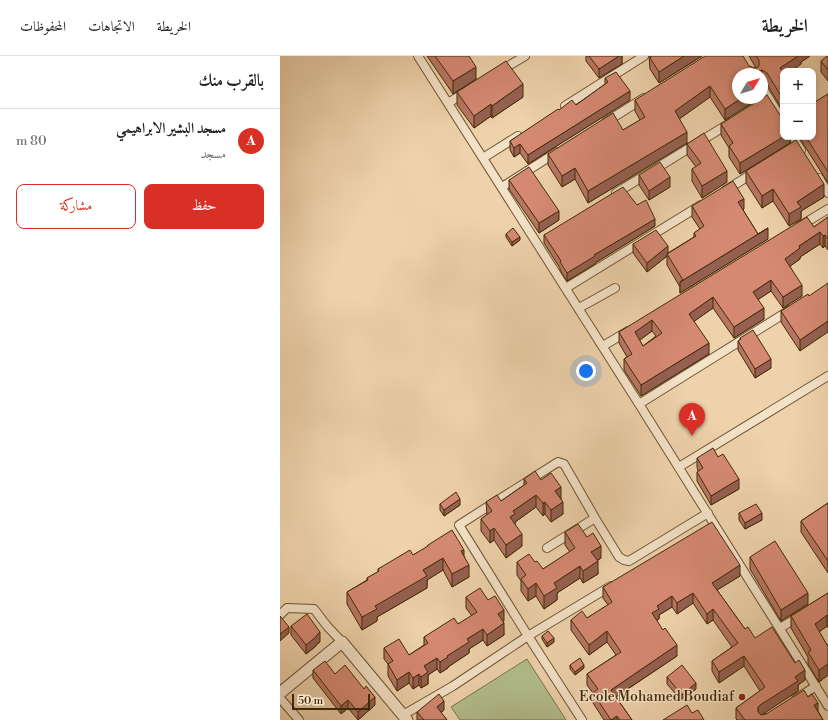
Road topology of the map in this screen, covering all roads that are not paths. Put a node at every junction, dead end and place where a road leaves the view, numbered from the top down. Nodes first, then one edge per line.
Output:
1 (418, 56) edge
2 (525, 56) edge
3 (644, 56) edge
4 (493, 76) edge
5 (474, 88) edge
6 (654, 92) edge
7 (448, 103) junction
8 (768, 103) edge
9 (557, 111) edge
10 (780, 117) edge
11 (736, 120) edge
12 (601, 125) edge
13 (524, 133) edge
14 (794, 140) edge
15 (561, 150) edge
16 (484, 158) junction
17 (807, 159) edge
18 (765, 166) edge
19 (815, 172) edge
20 (502, 187) junction
21 (828, 193) edge
22 (719, 194) edge
23 (610, 197) edge
24 (705, 202) edge
25 (828, 209) edge
26 (794, 230) edge
27 (566, 288) junction
28 (615, 288) dead end
29 (794, 307) edge
30 (579, 308) junction
31 (637, 325) edge
32 (603, 346) junction
33 (828, 376) edge
34 (639, 404) junction
35 (679, 467) junction
36 (708, 514) junction
37 (595, 518) junction
38 (547, 548) dead end
39 (621, 580) edge
40 (804, 613) edge
41 (280, 615) edge
42 (780, 628) junction
43 (528, 636) junction
44 (342, 642) junction
45 (816, 686) junction
46 (280, 692) edge
47 (280, 698) edge
48 (827, 701) edge
49 (790, 703) edge
50 (405, 718) edge
51 (299, 720) edge
52 (582, 720) edge

1 - 7 street
2 - 4 street
3 - 9 street
5 - 7 street
6 - 12 street
7 - 16 street
8 - 10 street
11 - 23 street
13 - 16 street
14 - 17 street
15 - 20 street
16 - 20 street
18 - 22 street
19 - 21 street
20 - 27 street
24 - 27 street
25 - 26 street
27 - 30 street
28 - 30 street
29 - 34 street
30 - 32 street
31 - 32 street
32 - 34 street
33 - 35 street
34 - 35 street
35 - 36 street
36 - 37 street
36 - 42 street
37 - 38 street
37 - 43 street
39 - 43 street
40 - 42 street
41 - 44 street
42 - 45 street
43 - 50 street
43 - 52 street
44 - 46 street
44 - 50 street
45 - 48 street
45 - 49 street
47 - 51 street

